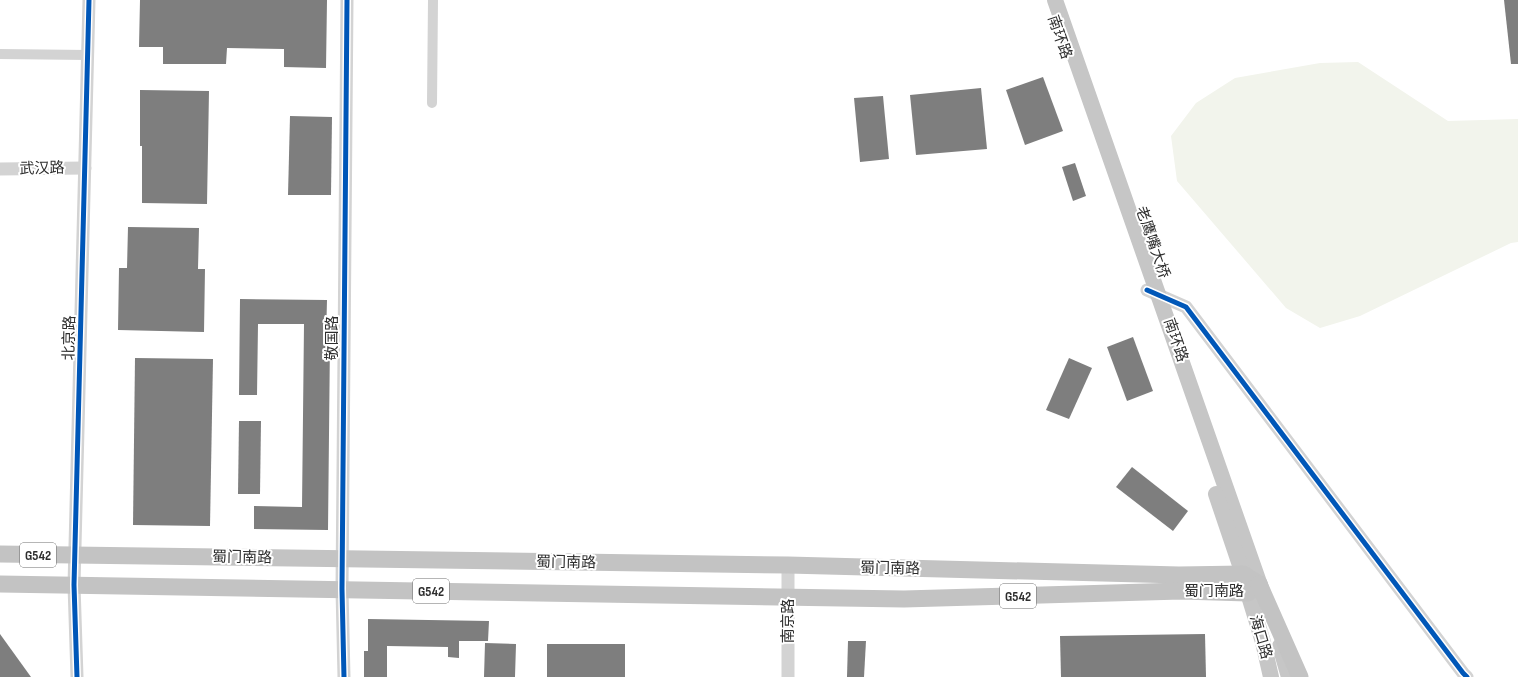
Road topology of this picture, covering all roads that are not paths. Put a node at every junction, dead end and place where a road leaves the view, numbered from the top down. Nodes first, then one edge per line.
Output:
1 (89, 0) edge
2 (347, 0) edge
3 (433, 0) edge
4 (1047, 0) edge
5 (1055, 0) edge
6 (0, 54) edge
7 (88, 55) junction
8 (432, 103) dead end
9 (0, 168) edge
10 (85, 168) junction
11 (1152, 293) junction
12 (0, 554) edge
13 (75, 555) junction
14 (343, 559) junction
15 (788, 565) junction
16 (1243, 574) junction
17 (0, 584) edge
18 (74, 585) junction
19 (1253, 588) junction
20 (342, 590) junction
21 (788, 597) junction
22 (77, 677) edge
23 (344, 677) edge
24 (788, 677) edge
25 (1271, 677) edge
26 (1289, 677) edge
27 (1300, 677) edge
28 (1468, 677) edge

1 - 7 street, 北京路
2 - 14 street, 敬国路
3 - 8 street
4 - 11 main road, 南环路
5 - 11 main road, 老鹰嘴大桥
6 - 7 street
7 - 10 street, 北京路
9 - 10 street, 武汉路
10 - 13 street, 北京路
11 - 16 main road, 南环路
11 - 19 main road, 老鹰嘴大桥
11 - 28 street
12 - 13 highway, 蜀门南路 / G542
13 - 14 highway, 蜀门南路 / G542
13 - 18 street, 北京路
14 - 15 highway, 蜀门南路 / G542
14 - 20 street, 敬国路
15 - 16 highway, 蜀门南路 / G542
15 - 21 street, 南京路
16 - 19 highway, 海口路
17 - 18 highway, 蜀门南路 / G542
18 - 20 highway, 蜀门南路 / G542
18 - 22 street, 北京路
19 - 21 highway, 蜀门南路 / G542
19 - 25 main road, 海口路
19 - 26 main road, 海口路
19 - 27 highway
20 - 21 highway, 蜀门南路 / G542
20 - 23 street, 敬国路
21 - 24 street, 南京路

